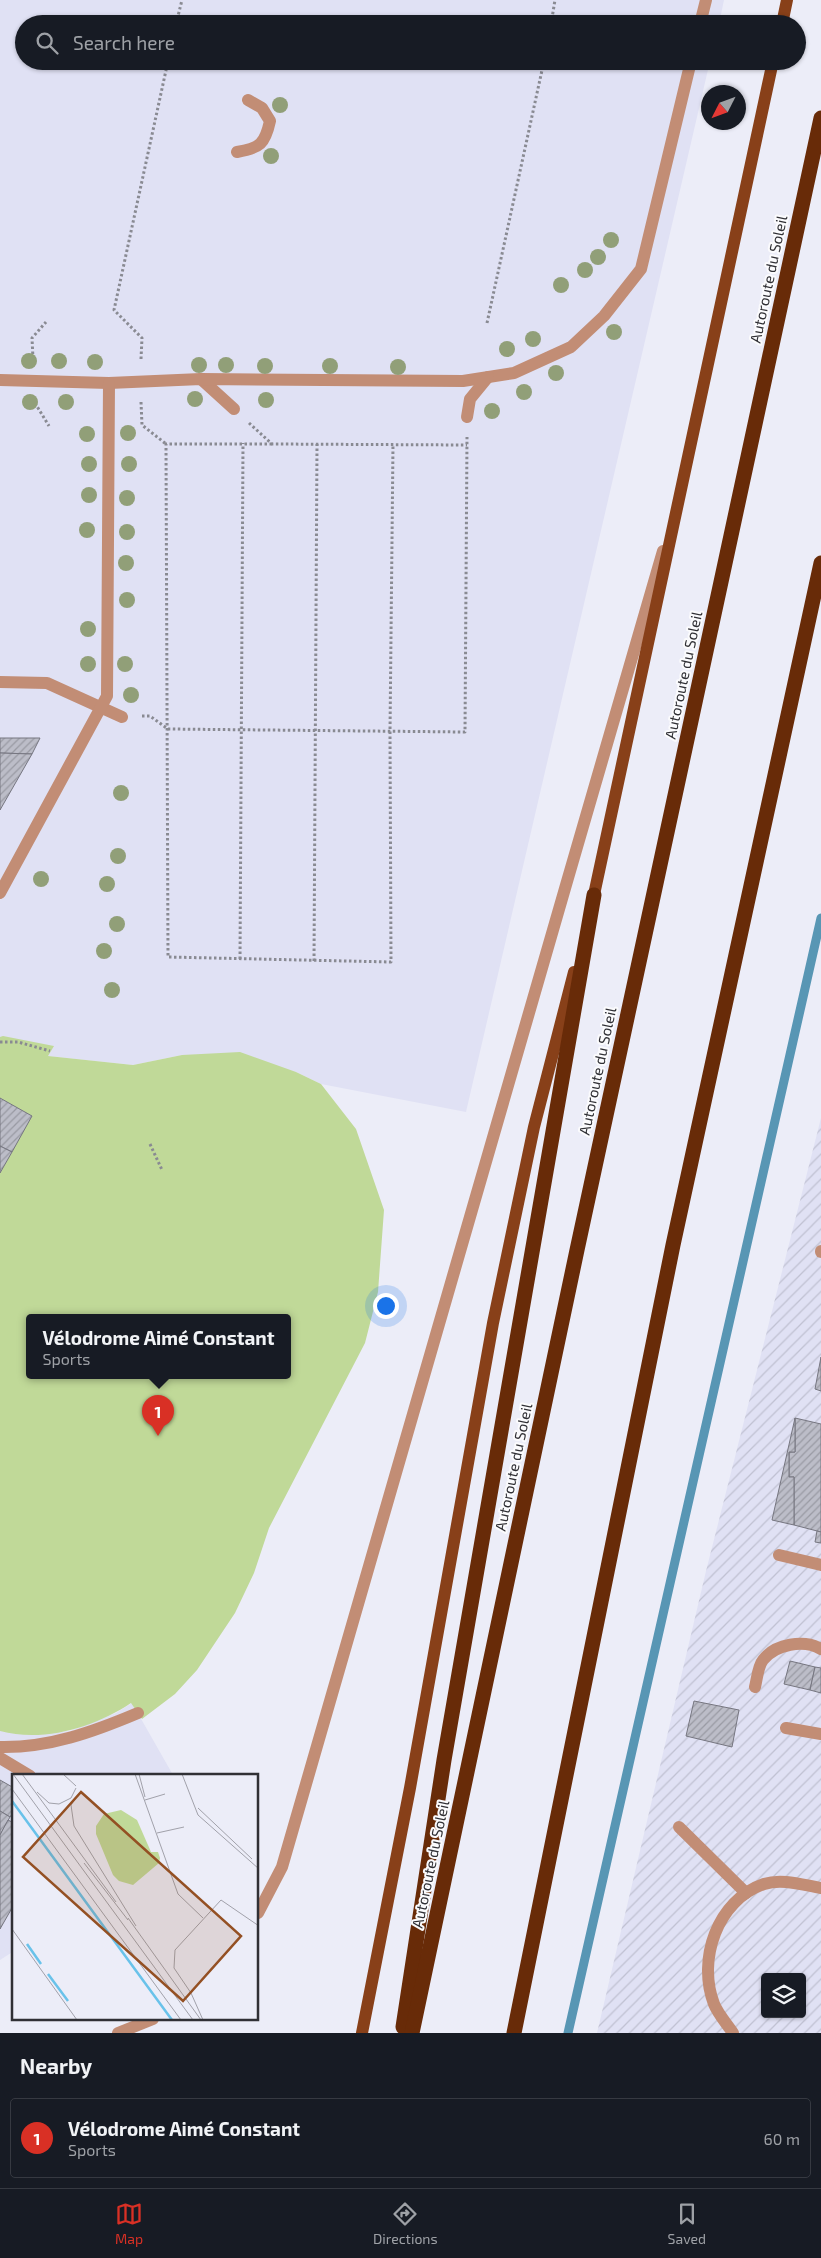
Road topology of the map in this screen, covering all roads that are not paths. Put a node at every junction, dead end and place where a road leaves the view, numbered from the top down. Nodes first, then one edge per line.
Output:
1 (706, 0) edge
2 (787, 0) edge
3 (702, 15) edge
4 (784, 15) edge
5 (689, 70) edge
6 (771, 70) edge
7 (248, 100) dead end
8 (821, 118) edge
9 (237, 152) dead end
10 (488, 377) junction
11 (201, 379) junction
12 (0, 380) edge
13 (109, 383) junction
14 (234, 410) road end
15 (467, 417) road end
16 (677, 502) junction
17 (821, 562) edge
18 (0, 682) edge
19 (103, 708) junction
20 (122, 717) road end
21 (0, 893) edge
22 (594, 895) junction
23 (780, 1555) dead end
24 (821, 1565) edge
25 (821, 1649) edge
26 (755, 1687) dead end
27 (138, 1713) dead end
28 (786, 1728) dead end
29 (821, 1734) edge
30 (0, 1747) edge
31 (0, 1758) edge
32 (27, 1774) edge
33 (678, 1827) dead end
34 (821, 1888) edge
35 (746, 1893) junction
36 (259, 1911) edge
37 (150, 2020) edge
38 (118, 2033) edge
39 (362, 2033) edge
40 (403, 2033) edge
41 (412, 2033) edge
42 (514, 2033) edge
43 (732, 2033) edge

1 - 3 street
2 - 4 main road
5 - 10 street
6 - 16 main road
7 - 9 street
8 - 41 highway, Autoroute du Soleil
10 - 11 street
10 - 15 street
11 - 13 street
11 - 14 street
12 - 13 street
13 - 19 street
16 - 22 main road
16 - 36 street
17 - 42 highway
18 - 19 street
19 - 20 street
19 - 21 street
22 - 39 main road
22 - 40 highway
23 - 24 street
25 - 26 street
27 - 30 street
28 - 29 street
31 - 32 street
33 - 35 street
34 - 35 street
35 - 43 street
37 - 38 street

